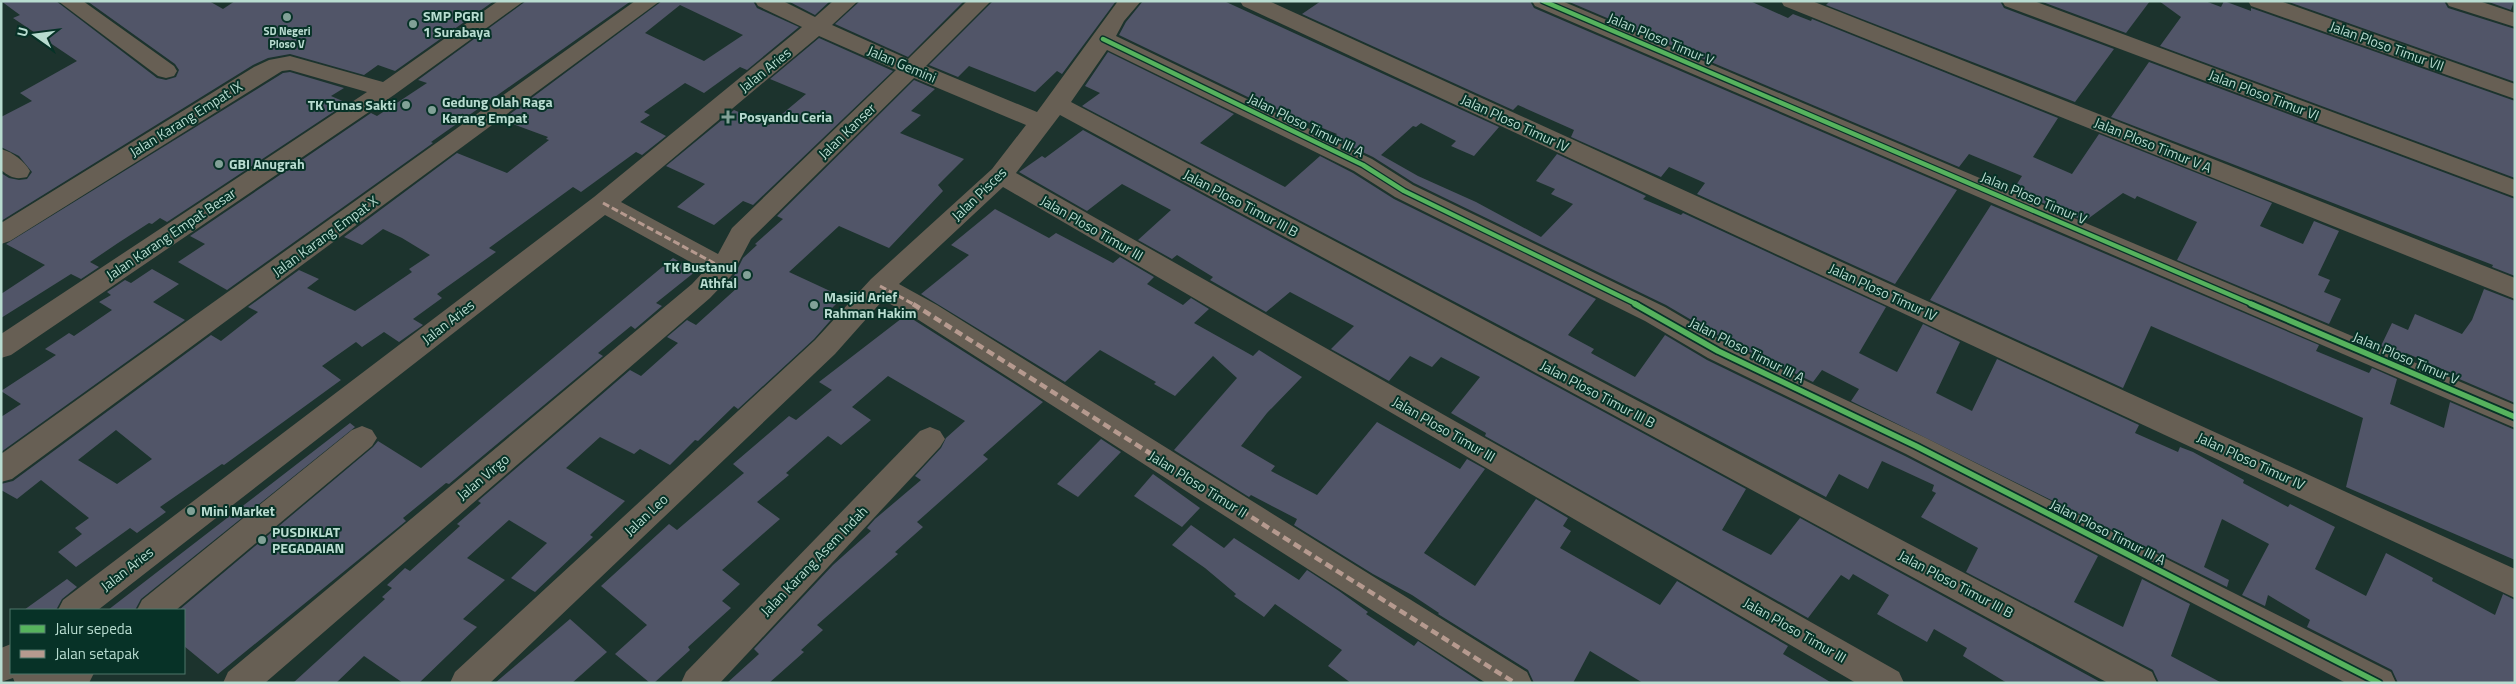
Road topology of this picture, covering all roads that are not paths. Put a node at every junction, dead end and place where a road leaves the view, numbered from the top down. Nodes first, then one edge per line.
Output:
1 (69, 1) edge
2 (514, 1) edge
3 (649, 1) edge
4 (766, 1) edge
5 (847, 1) edge
6 (980, 1) edge
7 (1130, 1) edge
8 (1251, 1) edge
9 (1543, 1) edge
10 (1792, 1) edge
11 (2013, 1) edge
12 (2259, 1) edge
13 (2457, 1) edge
14 (2515, 20) edge
15 (816, 27) junction
16 (1103, 39) junction
17 (911, 69) junction
18 (166, 72) dead end
19 (386, 90) junction
20 (2515, 92) edge
21 (1049, 113) junction
22 (1001, 175) junction
23 (2515, 189) edge
24 (603, 203) junction
25 (1, 235) edge
26 (723, 268) junction
27 (880, 286) junction
28 (2515, 289) edge
29 (825, 347) joint
30 (1, 348) edge
31 (2515, 418) edge
32 (362, 438) dead end
33 (930, 439) dead end
34 (1, 470) edge
35 (2515, 584) edge
36 (75, 609) edge
37 (154, 609) edge
38 (29, 674) edge
39 (75, 674) edge
40 (40, 683) edge
41 (58, 683) edge
42 (240, 683) edge
43 (467, 683) edge
44 (698, 683) edge
45 (1516, 683) edge
46 (1887, 683) edge
47 (2140, 683) edge
48 (2379, 683) edge

1 - 18 street
2 - 19 street, Jalan Karang Empat Besar
3 - 34 street, Jalan Karang Empat X
4 - 15 street, Jalan Gemini
5 - 15 street, Jalan Aries
6 - 17 street, Jalan Kanser
7 - 16 street, Jalan Pisces
8 - 35 street, Jalan Ploso Timur IV
9 - 31 street, Jalan Ploso Timur V
10 - 28 street, Jalan Ploso Timur V A
11 - 23 street, Jalan Ploso Timur VI
12 - 20 street, Jalan Ploso Timur VII
13 - 14 street
15 - 17 street, Jalan Gemini
15 - 24 street, Jalan Aries
16 - 21 street, Jalan Pisces
16 - 48 street, Jalan Ploso Timur III A
17 - 21 street, Jalan Gemini
17 - 26 street, Jalan Kanser
19 - 25 street, Jalan Karang Empat IX
19 - 30 street, Jalan Karang Empat Besar
21 - 22 street, Jalan Pisces
21 - 47 street, Jalan Ploso Timur III B
22 - 27 street, Jalan Pisces
22 - 46 street, Jalan Ploso Timur III
24 - 26 street
24 - 36 street, Jalan Aries
26 - 42 street, Jalan Virgo
27 - 29 street, Jalan Pisces
27 - 45 street, Jalan Ploso Timur II
29 - 43 street, Jalan Leo
32 - 37 street
33 - 44 street, Jalan Karang Asem Indah
38 - 40 street
39 - 41 street

